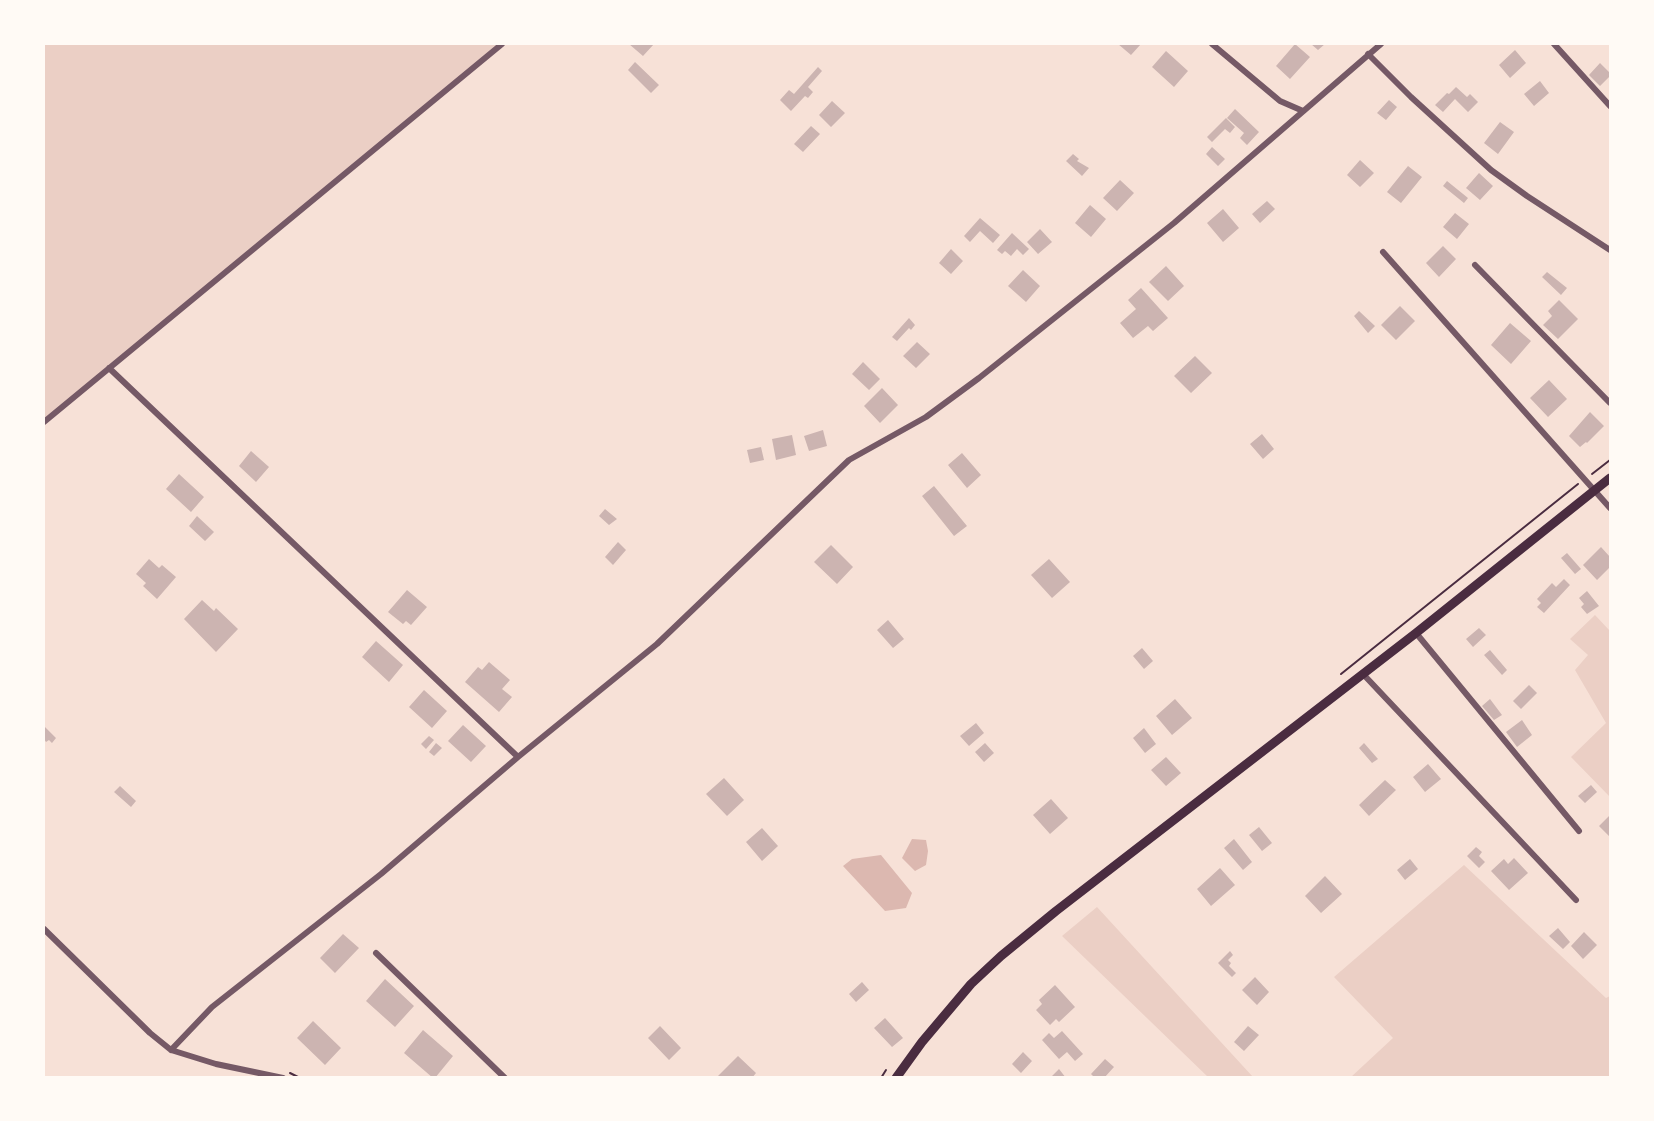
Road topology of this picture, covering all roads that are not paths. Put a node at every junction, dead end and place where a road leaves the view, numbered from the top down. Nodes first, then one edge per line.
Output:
1 (502, 44) edge
2 (1212, 44) edge
3 (1381, 44) edge
4 (1554, 44) edge
5 (1368, 54) junction
6 (1611, 106) edge
7 (1303, 111) junction
8 (1611, 250) edge
9 (1383, 252) dead end
10 (1475, 265) dead end
11 (109, 368) junction
12 (1611, 403) edge
13 (44, 422) edge
14 (1611, 478) edge
15 (1595, 490) junction
16 (1611, 508) edge
17 (1416, 633) junction
18 (1363, 674) junction
19 (518, 757) junction
20 (1579, 831) dead end
21 (1576, 900) dead end
22 (44, 929) edge
23 (376, 953) dead end
24 (171, 1050) junction
25 (283, 1077) edge
26 (505, 1077) edge
27 (896, 1077) edge

1 - 11 street
2 - 7 street
3 - 5 street
4 - 6 street
5 - 7 street
5 - 8 street
7 - 19 street
9 - 15 street
10 - 12 street
11 - 13 street
11 - 19 street
14 - 15 main road
15 - 16 street
15 - 17 main road
17 - 18 main road
17 - 20 street
18 - 21 street
18 - 27 main road
19 - 24 street
22 - 24 street
23 - 26 street
24 - 25 street

